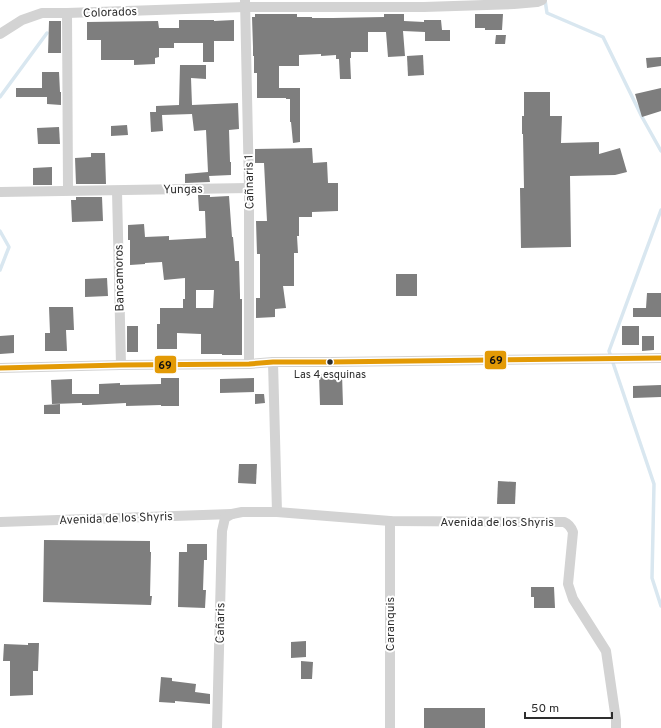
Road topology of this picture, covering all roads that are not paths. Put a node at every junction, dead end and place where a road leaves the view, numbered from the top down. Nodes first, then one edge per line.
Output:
1 (540, 1) edge
2 (424, 3) edge
3 (245, 4) edge
4 (67, 13) junction
5 (0, 34) edge
6 (249, 188) junction
7 (68, 190) junction
8 (117, 190) junction
9 (0, 192) edge
10 (661, 358) edge
11 (273, 362) junction
12 (248, 364) junction
13 (121, 365) junction
14 (0, 368) edge
15 (277, 512) junction
16 (229, 516) junction
17 (390, 521) junction
18 (0, 522) edge
19 (217, 728) edge
20 (390, 728) edge
21 (616, 728) edge

1 - 2 street, Colorados
2 - 3 street, Colorados
3 - 4 street, Colorados
3 - 6 street, Cañnaris 1
4 - 5 street, Colorados
4 - 7 street
6 - 8 street, Yungas
6 - 12 street, Cañnaris 1
7 - 8 street, Yungas
7 - 9 street, Yungas
8 - 13 street, Bancamoros
10 - 11 street
11 - 12 street
11 - 15 street
12 - 13 street
13 - 14 street
15 - 16 street, Avenida de los Shyris
15 - 17 street, Avenida de los Shyris
16 - 18 street, Avenida de los Shyris
16 - 19 street, Cañaris
17 - 20 street, Caranquis
17 - 21 street, Avenida de los Shyris

